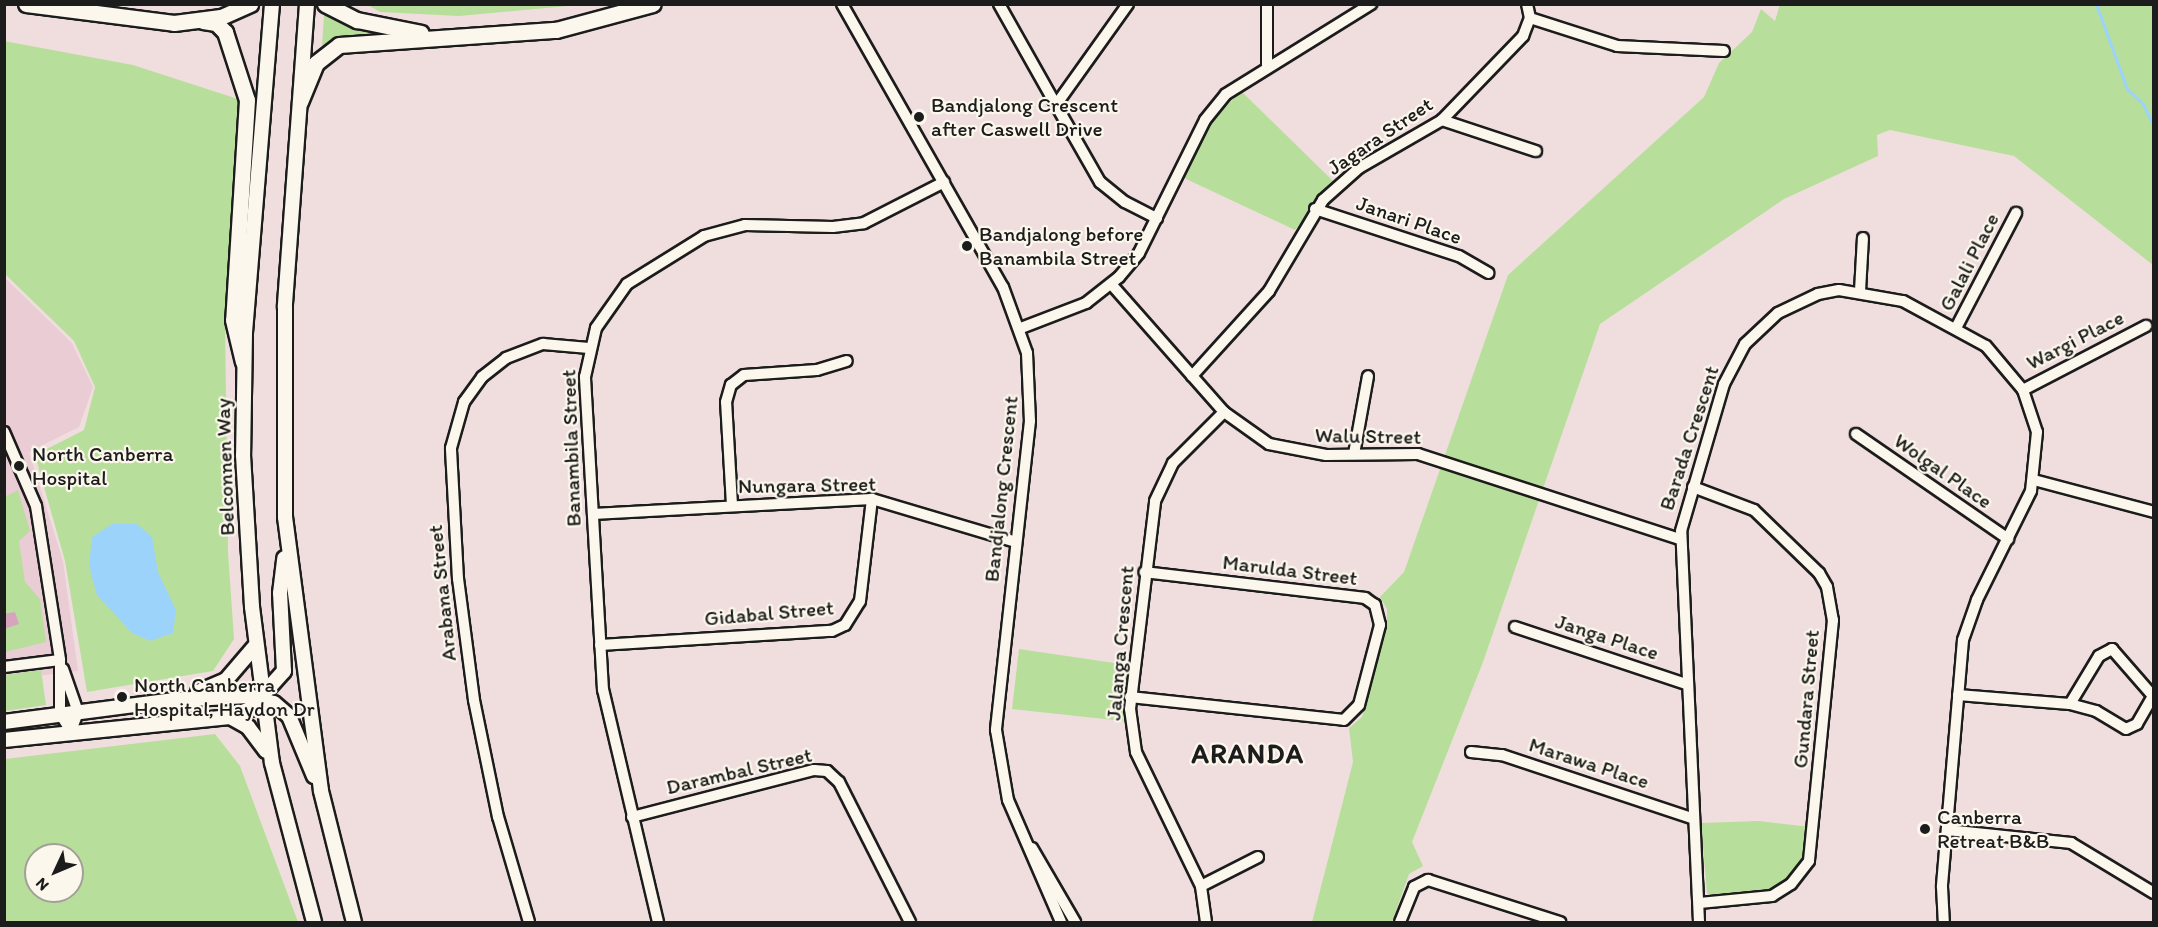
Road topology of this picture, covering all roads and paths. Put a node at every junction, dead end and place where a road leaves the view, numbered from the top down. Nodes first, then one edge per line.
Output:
1 (26, 4) edge
2 (223, 4) edge
3 (250, 4) edge
4 (272, 4) edge
5 (307, 4) edge
6 (325, 4) edge
7 (349, 4) edge
8 (653, 4) edge
9 (842, 4) edge
10 (999, 4) edge
11 (1128, 4) edge
12 (1267, 4) edge
13 (1371, 4) edge
14 (1527, 4) edge
15 (1530, 18) junction
16 (203, 21) junction
17 (381, 25) junction
18 (436, 35) junction
19 (1724, 51) dead end
20 (1267, 65) junction
21 (300, 102) junction
22 (1056, 105) junction
23 (1442, 120) junction
24 (1536, 151) dead end
25 (944, 182) junction
26 (1316, 209) junction
27 (2016, 213) dead end
28 (1157, 218) junction
29 (1863, 238) dead end
30 (1488, 273) dead end
31 (1112, 285) junction
32 (1860, 291) junction
33 (2146, 326) dead end
34 (1021, 328) junction
35 (1956, 328) junction
36 (589, 348) junction
37 (847, 361) dead end
38 (243, 362) junction
39 (1192, 376) junction
40 (1368, 376) dead end
41 (2023, 390) junction
42 (1224, 412) junction
43 (4, 432) edge
44 (1856, 434) dead end
45 (1354, 454) junction
46 (2034, 480) junction
47 (1693, 487) junction
48 (872, 500) junction
49 (732, 505) junction
50 (2154, 512) edge
51 (593, 514) junction
52 (287, 538) junction
53 (1680, 539) junction
54 (2008, 539) junction
55 (1016, 542) junction
56 (1145, 572) junction
57 (1515, 627) dead end
58 (256, 645) junction
59 (600, 645) junction
60 (60, 660) junction
61 (4, 667) edge
62 (1686, 684) junction
63 (1958, 695) junction
64 (1130, 697) junction
65 (173, 700) junction
66 (263, 700) junction
67 (2070, 704) junction
68 (78, 712) junction
69 (60, 714) junction
70 (230, 717) junction
71 (4, 722) edge
72 (71, 731) junction
73 (4, 740) edge
74 (1470, 752) dead end
75 (272, 763) junction
76 (321, 791) junction
77 (632, 817) junction
78 (1694, 819) junction
79 (1947, 830) junction
80 (1026, 840) junction
81 (1258, 857) dead end
82 (1201, 886) junction
83 (2154, 893) edge
84 (1700, 903) junction
85 (314, 922) edge
86 (354, 922) edge
87 (529, 922) edge
88 (658, 922) edge
89 (910, 922) edge
90 (1061, 922) edge
91 (1075, 922) edge
92 (1206, 922) edge
93 (1400, 922) edge
94 (1560, 922) edge
95 (1699, 922) edge
96 (1944, 922) edge

1 - 16 highway
2 - 16 highway
3 - 16 highway
4 - 38 main road, Belconnen Way
5 - 21 main road
6 - 17 highway
7 - 17 highway
8 - 18 highway
9 - 25 street, Bandjalong Crescent
10 - 22 street
11 - 22 street
12 - 20 street
13 - 20 street
14 - 15 street
15 - 19 street
15 - 23 street, Jagara Street
16 - 38 highway
17 - 18 highway
18 - 21 highway
20 - 28 street
21 - 52 main road
22 - 28 street
23 - 24 street
23 - 26 street, Jagara Street
25 - 34 street, Bandjalong Crescent
25 - 36 street, Banambila Street
26 - 30 street, Janari Place
26 - 39 street, Jagara Street
27 - 35 street, Galali Place
28 - 31 street
29 - 32 street
31 - 34 street
31 - 39 street, Walu Street
32 - 35 street, Barada Crescent
32 - 47 street, Barada Crescent
33 - 41 street, Wargi Place
34 - 55 street, Bandjalong Crescent
35 - 41 street, Barada Crescent
36 - 51 street, Banambila Street
36 - 87 street, Arabana Street
37 - 49 street
38 - 58 main road, Belconnen Way
39 - 42 street, Walu Street
40 - 45 street
41 - 46 street, Barada Crescent
42 - 45 street, Walu Street
42 - 56 street, Jalanga Crescent
43 - 60 street
44 - 54 street, Wolgal Place
45 - 53 street, Walu Street
46 - 50 street
46 - 54 street, Barada Crescent
47 - 53 street, Barada Crescent
47 - 84 street, Gundara Street
48 - 49 street, Nungara Street
48 - 55 street, Nungara Street
48 - 59 street, Gidabal Street
49 - 51 street, Nungara Street
51 - 59 street, Banambila Street
52 - 66 main road
52 - 76 main road
53 - 62 street, Barada Crescent
54 - 63 street, Barada Crescent
55 - 80 street, Bandjalong Crescent
56 - 64 street, Jalanga Crescent
56 - 64 street, Marulda Street
57 - 62 street, Janga Place
58 - 65 main road
58 - 66 main road, Belconnen Way
59 - 77 street, Banambila Street
60 - 61 street
60 - 68 street
60 - 69 street
62 - 78 street, Barada Crescent
63 - 67 street
63 - 79 street, Barada Crescent
64 - 82 street, Jalanga Crescent
65 - 66 main road
65 - 68 main road
66 - 70 main road
66 - 75 main road, Belconnen Way
66 - 76 main road
67 - 67 street
68 - 69 main road
68 - 72 street
69 - 71 main road
69 - 72 street
70 - 72 main road
70 - 75 main road
72 - 73 main road
74 - 78 street, Marawa Place
75 - 85 main road, Belconnen Way
76 - 86 main road
77 - 88 street, Banambila Street
77 - 89 street, Darambal Street
78 - 84 street, Barada Crescent
79 - 83 street
79 - 96 street, Barada Crescent
80 - 90 street, Bandjalong Crescent
80 - 91 street, Bandjalong Crescent
81 - 82 street
82 - 92 street, Jalanga Crescent
84 - 95 street, Barada Crescent
93 - 94 street

